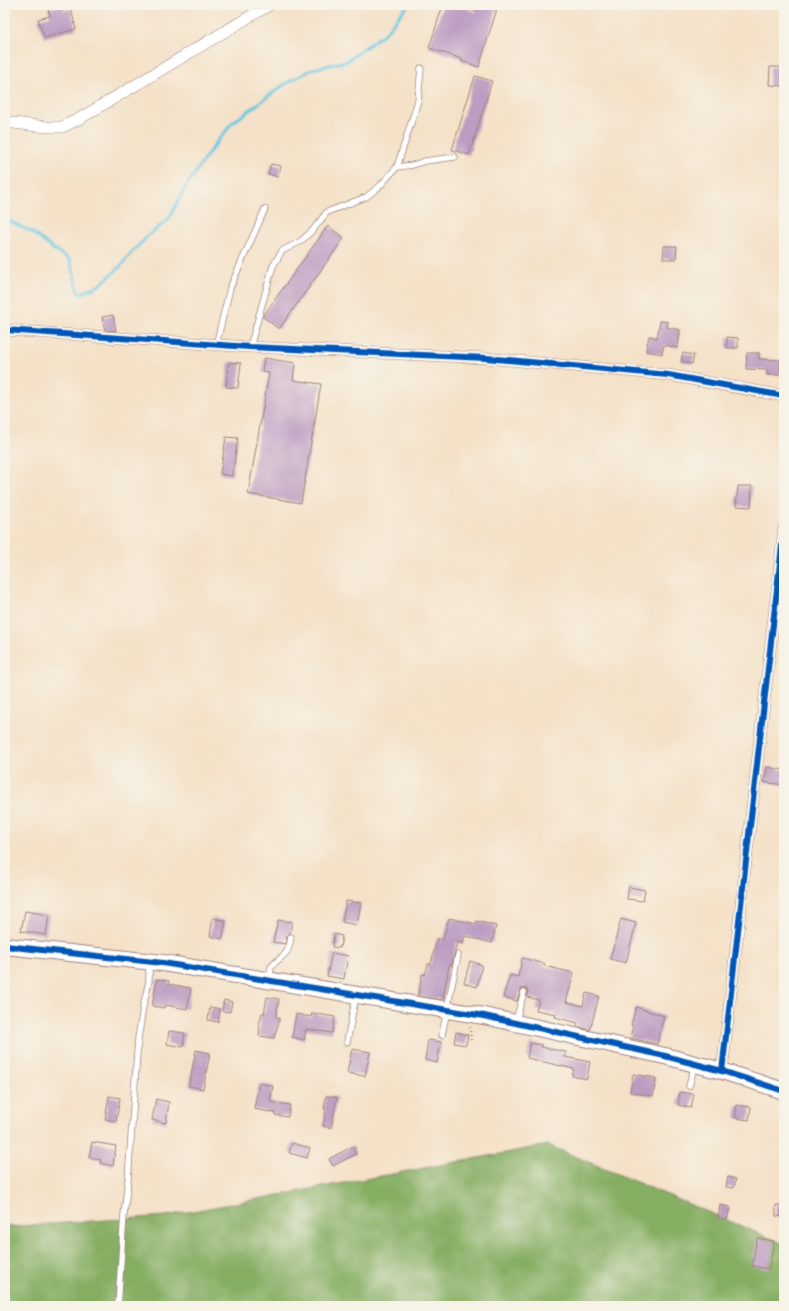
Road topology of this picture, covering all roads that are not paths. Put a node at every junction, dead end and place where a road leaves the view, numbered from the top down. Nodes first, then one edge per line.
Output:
1 (268, 5) edge
2 (421, 68) dead end
3 (5, 122) edge
4 (455, 156) dead end
5 (397, 167) junction
6 (265, 209) dead end
7 (5, 330) edge
8 (216, 345) junction
9 (250, 347) junction
10 (784, 396) edge
11 (784, 528) edge
12 (291, 937) dead end
13 (5, 946) edge
14 (458, 955) dead end
15 (149, 961) junction
16 (269, 981) junction
17 (524, 992) dead end
18 (356, 995) junction
19 (448, 1010) junction
20 (515, 1023) junction
21 (442, 1035) dead end
22 (347, 1042) dead end
23 (695, 1064) junction
24 (722, 1071) junction
25 (689, 1086) dead end
26 (784, 1091) edge
27 (118, 1306) edge

1 - 3 street
2 - 5 lane
4 - 5 lane
5 - 9 lane
6 - 8 lane
7 - 8 street
8 - 9 street
9 - 10 street
11 - 24 street
12 - 16 lane
13 - 15 street
14 - 19 lane
15 - 16 street
15 - 27 lane
16 - 18 street
17 - 20 lane
18 - 19 street
18 - 22 lane
19 - 20 street
19 - 21 lane
20 - 23 street
23 - 24 street
23 - 25 lane
24 - 26 street

